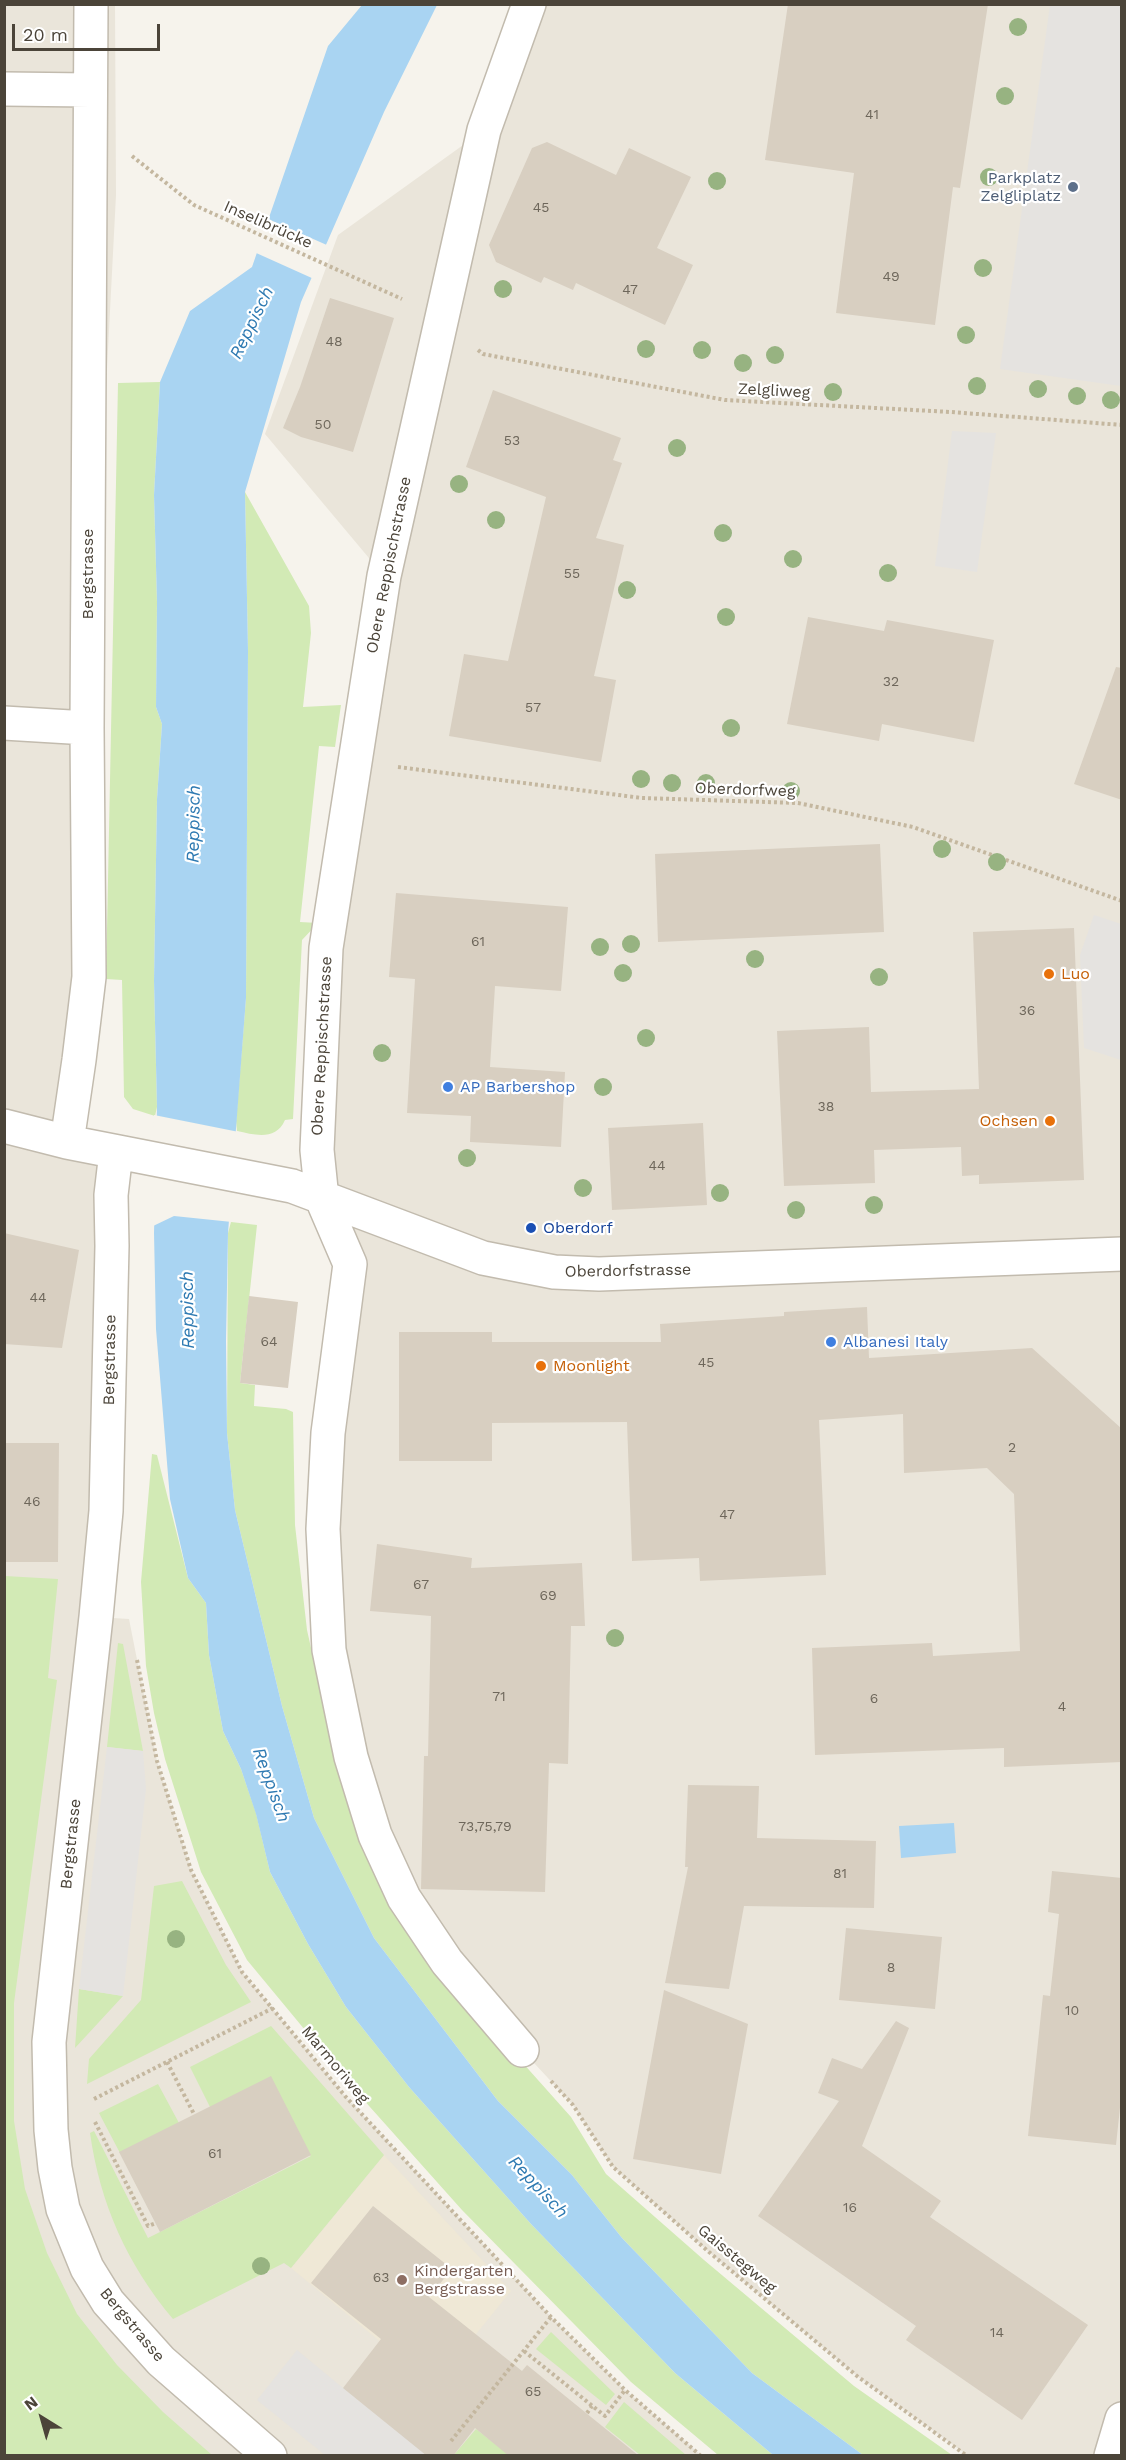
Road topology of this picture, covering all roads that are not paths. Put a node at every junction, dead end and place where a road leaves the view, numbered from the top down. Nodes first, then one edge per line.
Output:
1 (91, 4) edge
2 (529, 4) edge
3 (4, 90) edge
4 (90, 90) junction
5 (4, 723) edge
6 (87, 728) junction
7 (4, 1126) edge
8 (67, 1142) junction
9 (129, 1155) junction
10 (322, 1199) junction
11 (1122, 1254) edge
12 (522, 2050) road end
13 (1122, 2419) edge
14 (270, 2456) edge
15 (1111, 2456) edge

1 - 4 street, Bergstrasse
2 - 10 street, Obere Reppischstrasse
3 - 4 street
4 - 6 street, Bergstrasse
5 - 6 street
6 - 8 street, Bergstrasse
7 - 8 street, Oberdorfstrasse
8 - 9 street, Oberdorfstrasse
9 - 10 street, Oberdorfstrasse
9 - 14 street, Bergstrasse
10 - 11 street, Oberdorfstrasse
10 - 12 street, Obere Reppischstrasse
13 - 15 street

